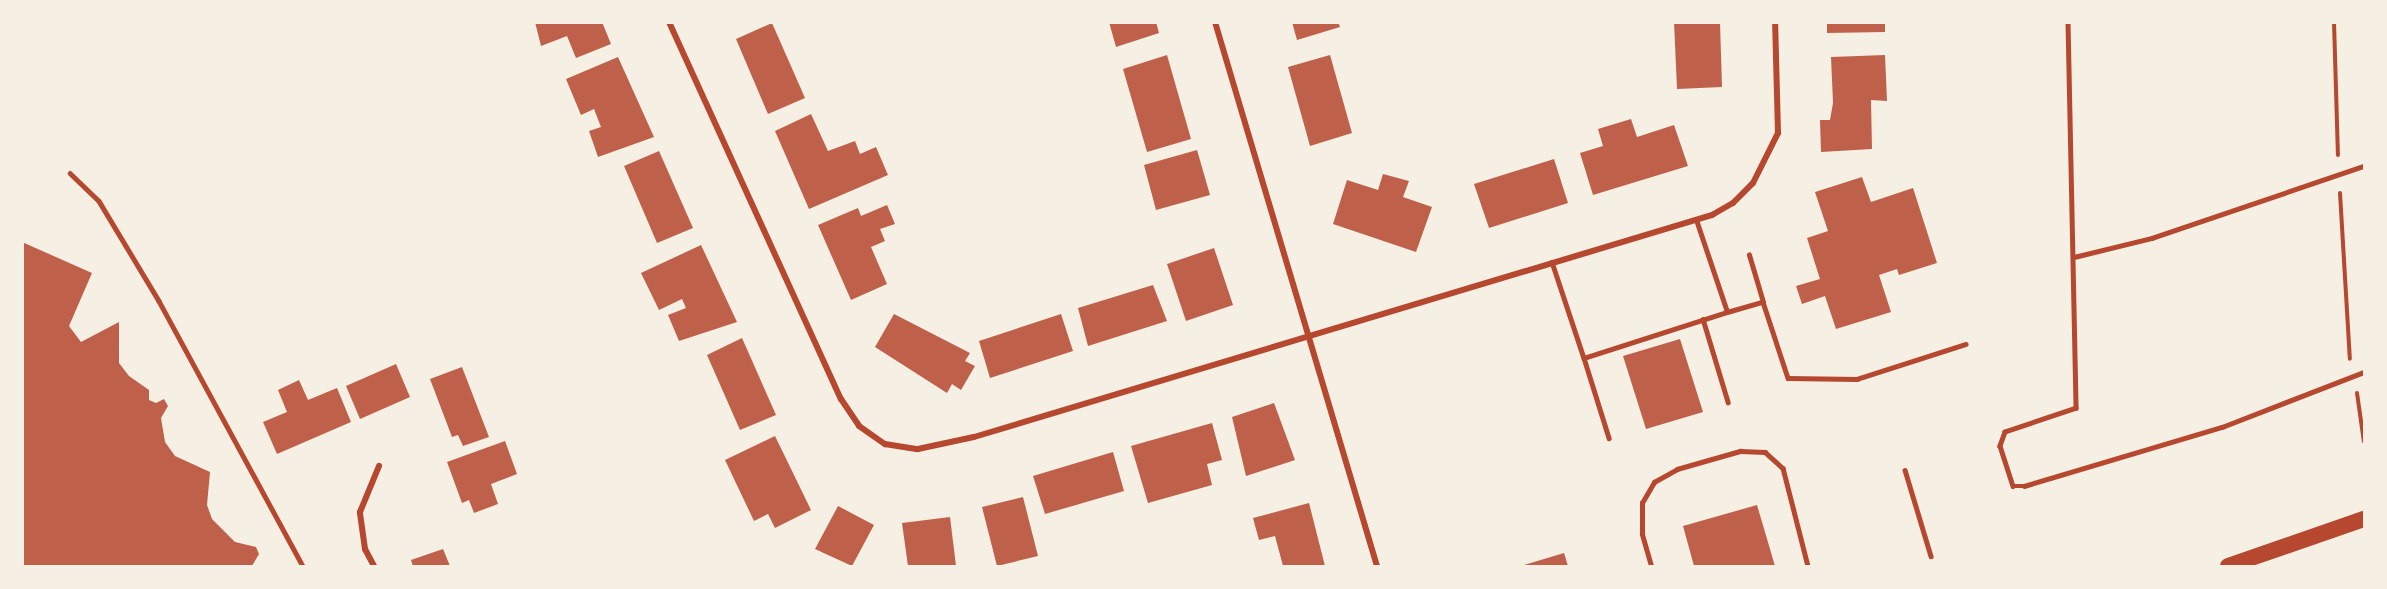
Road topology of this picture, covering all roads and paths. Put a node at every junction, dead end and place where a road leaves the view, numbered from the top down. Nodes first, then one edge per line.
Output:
1 (669, 22) edge
2 (1215, 22) edge
3 (1775, 22) edge
4 (2068, 22) edge
5 (2334, 22) edge
6 (2364, 166) edge
7 (70, 173) dead end
8 (2339, 175) junction
9 (1696, 220) junction
10 (1749, 255) dead end
11 (2074, 257) junction
12 (1552, 262) junction
13 (1763, 302) junction
14 (1726, 312) junction
15 (1703, 319) junction
16 (1308, 334) junction
17 (1966, 344) dead end
18 (1584, 358) junction
19 (2364, 372) edge
20 (2355, 376) junction
21 (1728, 402) dead end
22 (1609, 438) dead end
23 (2364, 442) edge
24 (379, 466) dead end
25 (1905, 470) dead end
26 (2364, 519) edge
27 (1931, 556) dead end
28 (303, 567) edge
29 (374, 567) edge
30 (1377, 567) edge
31 (1652, 567) edge
32 (1808, 567) edge
33 (2228, 567) edge

1 - 16 street
2 - 16 street
3 - 9 street
4 - 11 lane
5 - 8 path
6 - 8 lane
7 - 28 lane
8 - 11 lane
8 - 20 path
9 - 12 street
9 - 14 lane
10 - 13 lane
11 - 20 lane
12 - 16 street
12 - 18 lane
13 - 14 lane
13 - 17 lane
14 - 15 lane
15 - 18 lane
15 - 21 lane
16 - 30 street
18 - 22 lane
19 - 20 lane
20 - 23 path
24 - 29 street
25 - 27 lane
26 - 33 highway
31 - 32 lane

